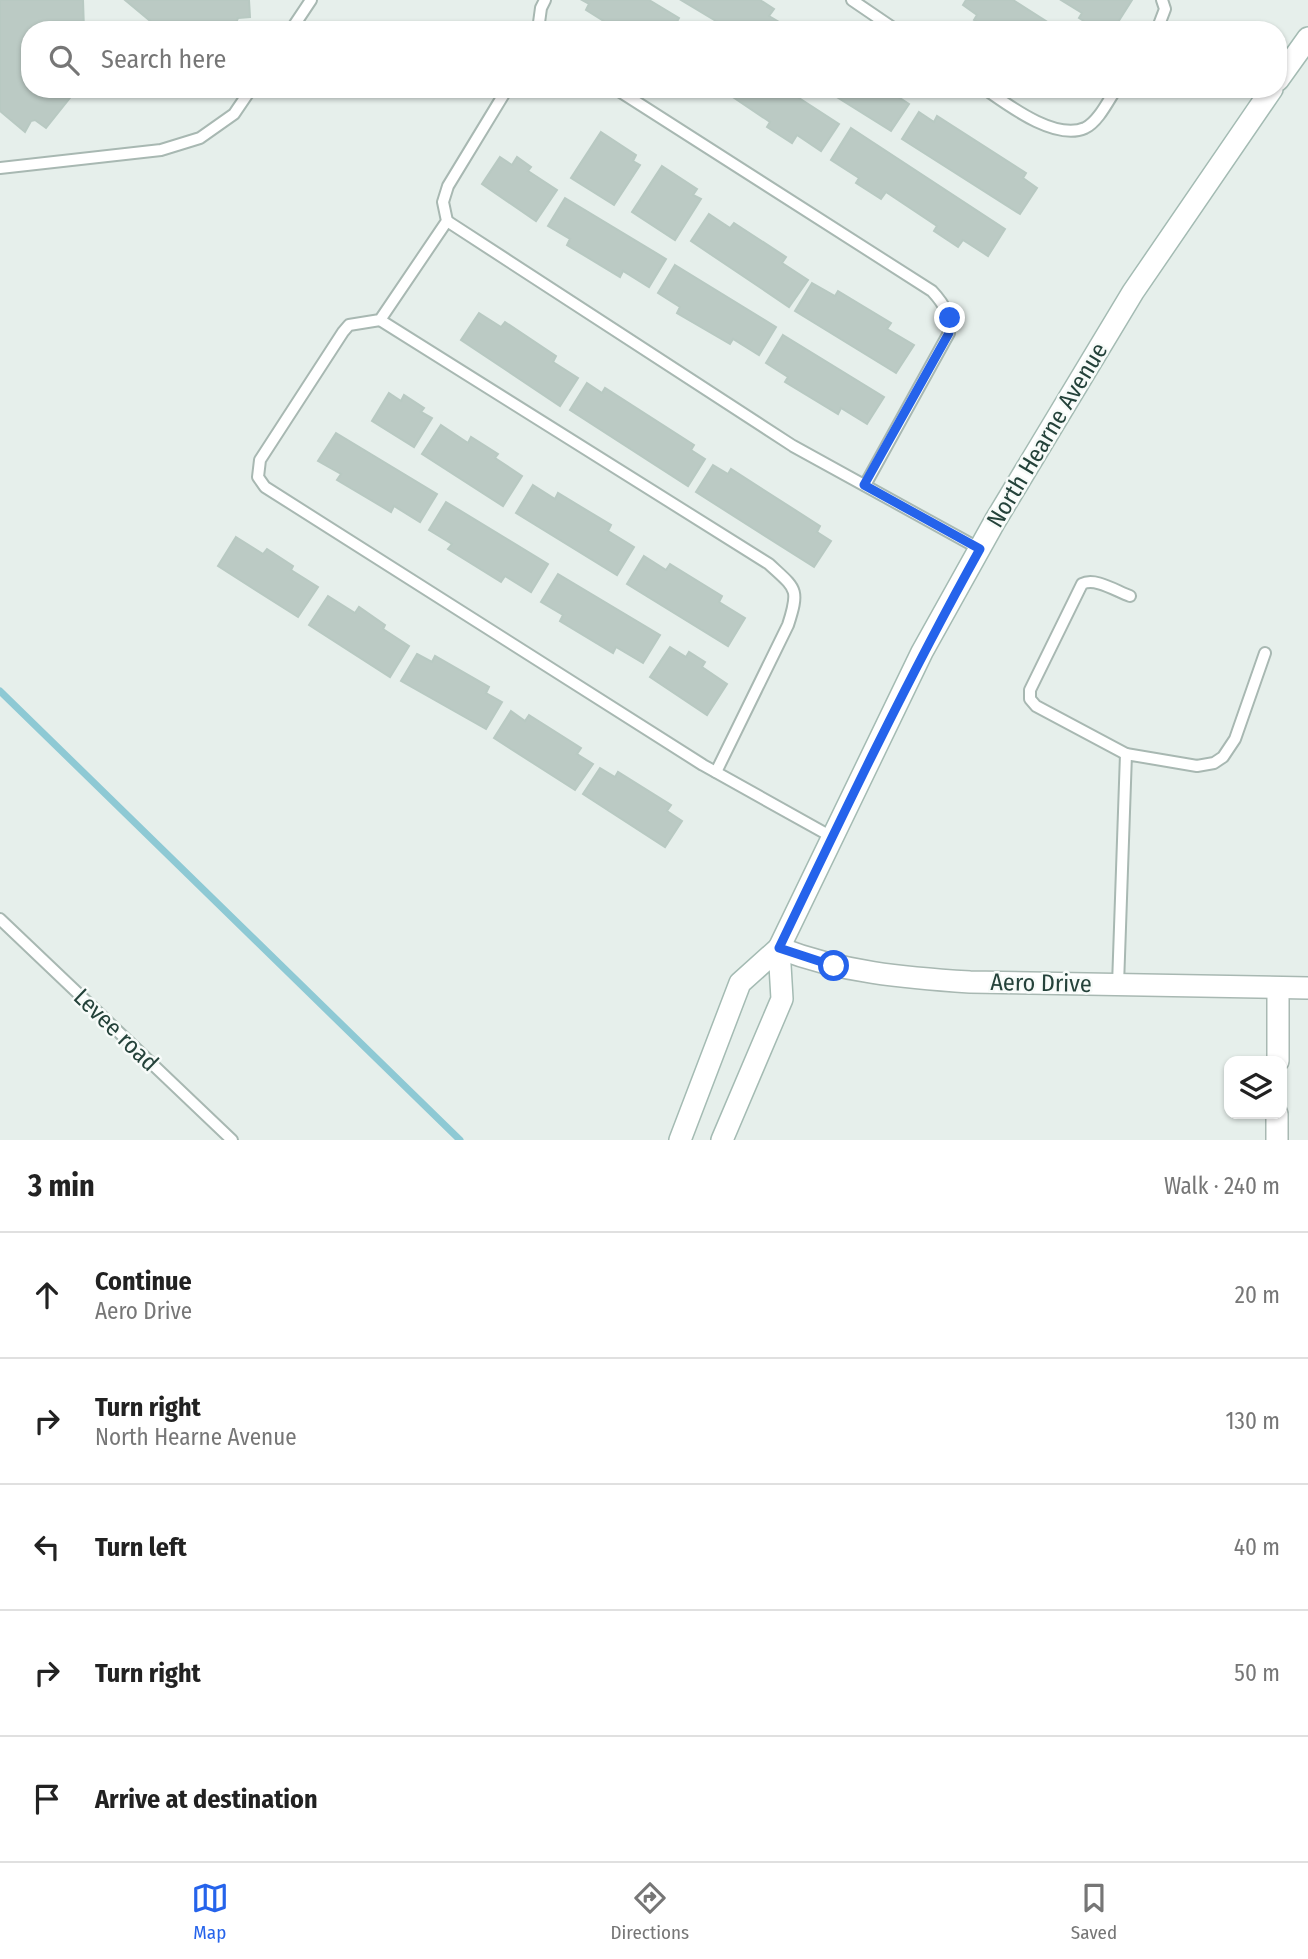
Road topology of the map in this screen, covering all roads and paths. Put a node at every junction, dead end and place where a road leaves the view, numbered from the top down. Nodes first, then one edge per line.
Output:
1 (311, 0) edge
2 (545, 0) edge
3 (852, 0) edge
4 (1162, 0) edge
5 (297, 21) edge
6 (539, 21) edge
7 (884, 21) edge
8 (1160, 21) edge
9 (1308, 38) edge
10 (1287, 67) edge
11 (245, 98) edge
12 (502, 98) edge
13 (630, 98) edge
14 (998, 98) edge
15 (1110, 98) edge
16 (1266, 98) edge
17 (0, 168) edge
18 (447, 221) junction
19 (380, 320) junction
20 (864, 485) junction
21 (980, 549) junction
22 (1130, 596) dead end
23 (1265, 653) dead end
24 (1126, 754) junction
25 (716, 772) junction
26 (832, 837) junction
27 (0, 919) edge
28 (779, 948) junction
29 (1118, 985) junction
30 (1278, 988) junction
31 (1308, 988) edge
32 (1278, 1056) edge
33 (1278, 1119) edge
34 (232, 1140) edge
35 (680, 1140) edge
36 (722, 1140) edge
37 (1278, 1140) edge

1 - 5 lane
2 - 6 lane
3 - 7 lane
4 - 8 lane
9 - 10 main road
11 - 17 lane
12 - 18 lane
13 - 20 lane
14 - 15 lane
16 - 21 main road, North Hearne Avenue
18 - 19 lane
18 - 20 lane
19 - 25 lane
19 - 25 lane
20 - 21 lane
21 - 26 main road, North Hearne Avenue
22 - 24 lane
23 - 24 lane
24 - 29 lane
25 - 26 lane
26 - 28 main road, North Hearne Avenue
27 - 34 lane, Levee road
28 - 29 main road, Aero Drive
28 - 35 main road, North Hearne Avenue
28 - 36 main road, North Hearne Avenue
29 - 30 main road, Aero Drive
30 - 31 main road, Aero Drive
30 - 32 main road
33 - 37 main road

